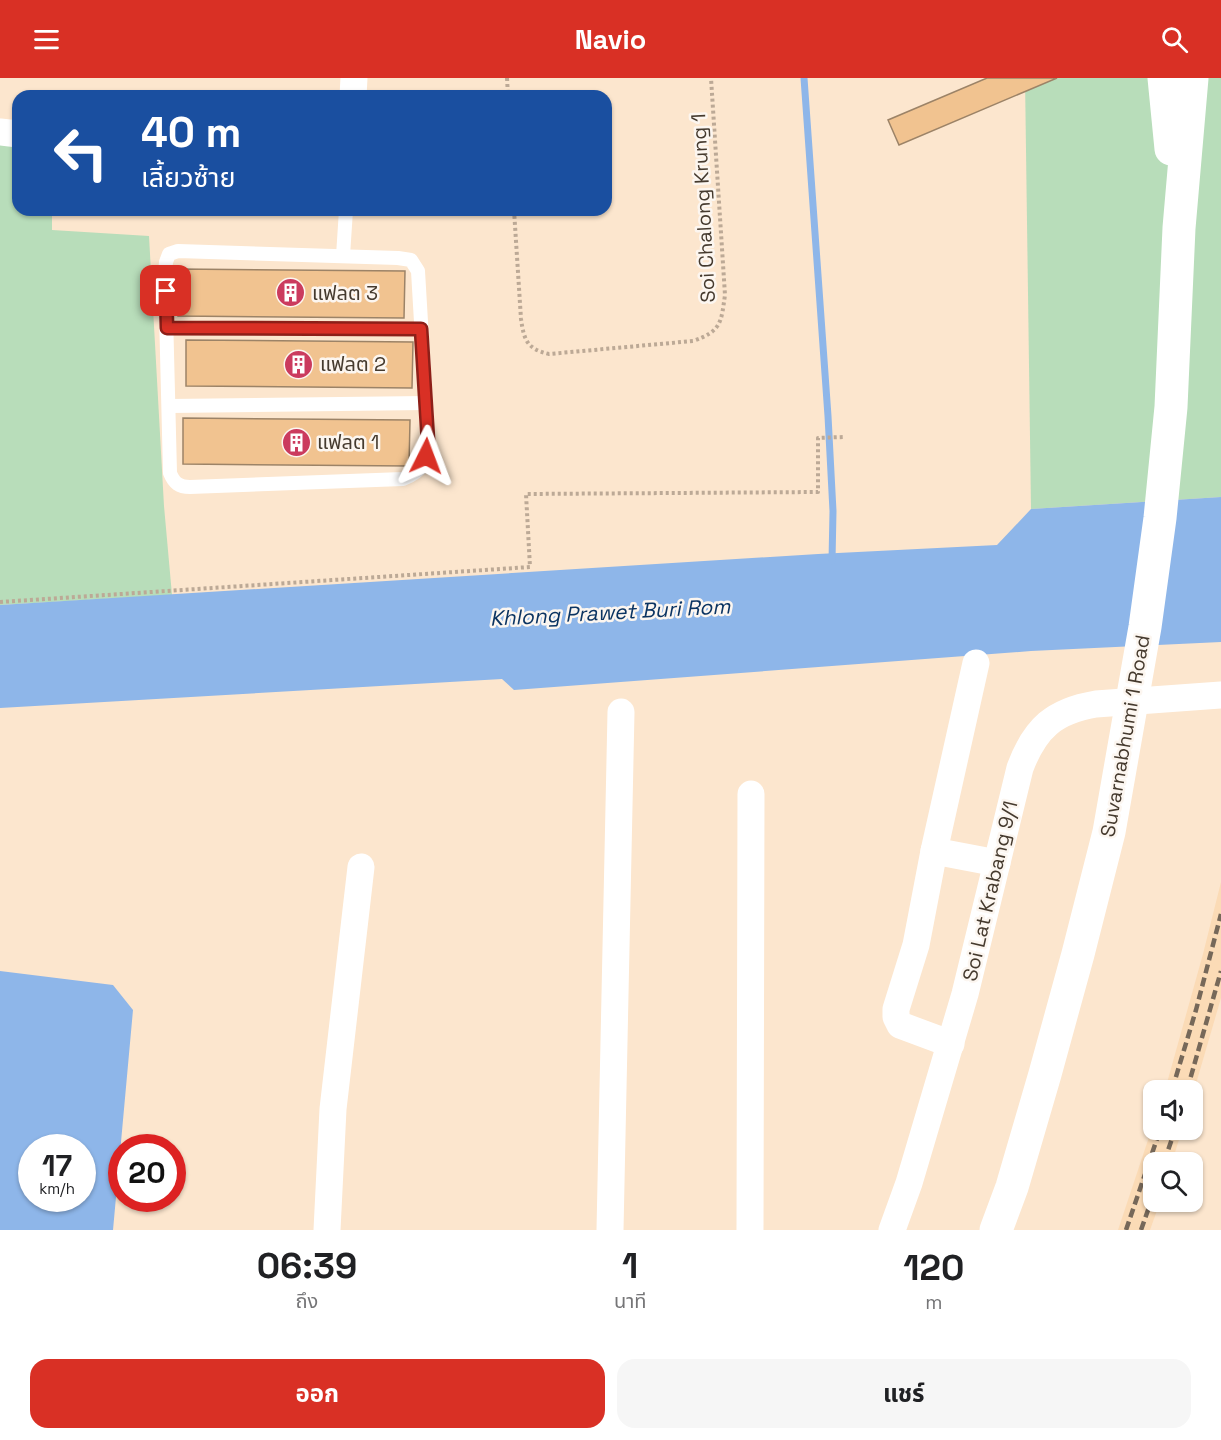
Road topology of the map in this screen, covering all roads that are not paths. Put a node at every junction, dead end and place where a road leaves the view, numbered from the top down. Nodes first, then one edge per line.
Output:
1 (1164, 78) edge
2 (1192, 78) edge
3 (346, 216) edge
4 (1179, 228) junction
5 (343, 256) junction
6 (167, 328) junction
7 (421, 329) junction
8 (426, 403) junction
9 (169, 406) junction
10 (975, 663) dead end
11 (1219, 695) edge
12 (621, 712) dead end
13 (751, 794) dead end
14 (934, 851) junction
15 (997, 863) junction
16 (361, 867) dead end
17 (951, 1044) junction
18 (327, 1230) edge
19 (610, 1230) edge
20 (750, 1230) edge
21 (892, 1230) edge
22 (996, 1230) edge

1 - 4 highway
2 - 4 highway
3 - 5 lane
4 - 22 highway, Suvarnabhumi 1 Road
5 - 6 lane
5 - 7 lane
6 - 7 lane
6 - 9 lane
7 - 8 lane
8 - 9 lane
8 - 9 lane
10 - 14 street
11 - 15 street, Soi Lat Krabang 9/1
12 - 19 street
13 - 20 street
14 - 15 street
14 - 17 street
15 - 17 street, Soi Lat Krabang 9/1
16 - 18 street
17 - 21 street, Soi Lat Krabang 9/1

